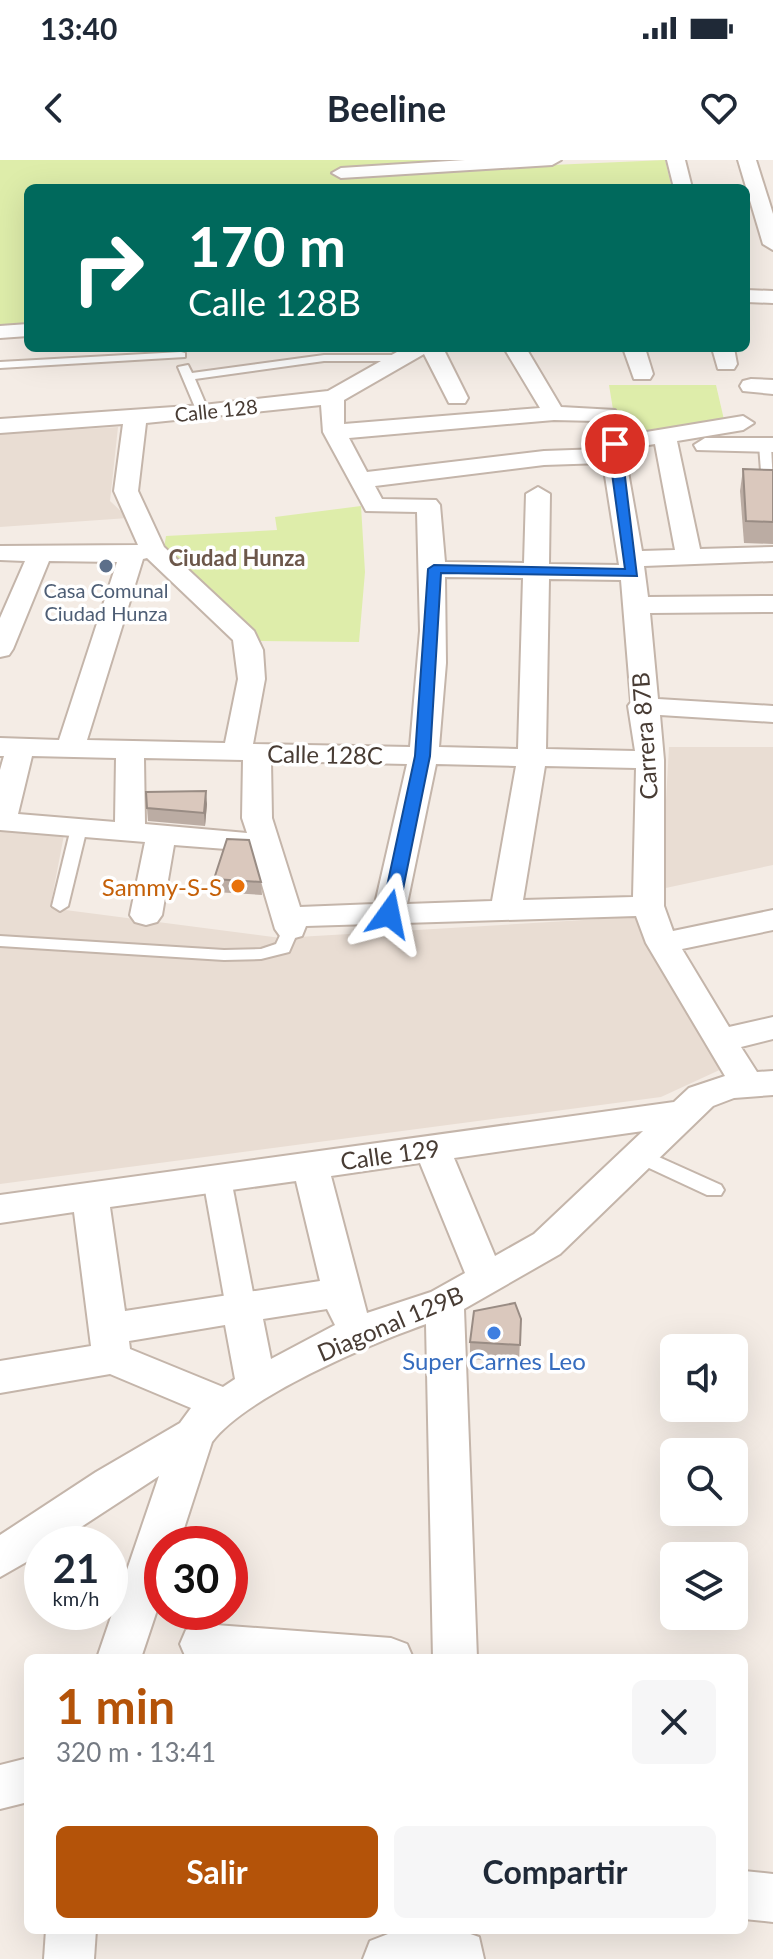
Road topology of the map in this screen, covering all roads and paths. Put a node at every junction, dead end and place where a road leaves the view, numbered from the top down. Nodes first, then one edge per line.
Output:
1 (552, 160) edge
2 (676, 160) edge
3 (747, 160) edge
4 (341, 173) dead end
5 (682, 184) edge
6 (756, 220) edge
7 (773, 244) edge
8 (750, 296) edge
9 (773, 297) edge
10 (24, 330) edge
11 (0, 332) edge
12 (180, 352) edge
13 (434, 352) edge
14 (517, 352) edge
15 (635, 352) edge
16 (409, 353) edge
17 (0, 365) edge
18 (642, 374) dead end
19 (187, 377) junction
20 (453, 392) dead end
21 (334, 397) junction
22 (203, 412) junction
23 (554, 413) junction
24 (135, 418) junction
25 (743, 423) dead end
26 (0, 426) edge
27 (334, 432) junction
28 (666, 441) junction
29 (769, 445) edge
30 (615, 450) junction
31 (363, 480) junction
32 (768, 484) edge
33 (538, 494) dead end
34 (142, 552) junction
35 (0, 553) edge
36 (40, 554) junction
37 (689, 556) junction
38 (771, 561) edge
39 (632, 566) junction
40 (434, 569) junction
41 (536, 573) junction
42 (773, 604) edge
43 (635, 605) junction
44 (0, 649) edge
45 (642, 706) junction
46 (773, 714) edge
47 (10, 748) edge
48 (70, 749) junction
49 (130, 750) junction
50 (247, 752) junction
51 (423, 756) junction
52 (532, 758) junction
53 (650, 760) junction
54 (0, 821) edge
55 (79, 828) junction
56 (130, 833) junction
57 (161, 835) junction
58 (263, 843) junction
59 (60, 906) dead end
60 (648, 906) junction
61 (506, 910) junction
62 (389, 914) junction
63 (146, 915) dead end
64 (773, 920) edge
65 (289, 923) junction
66 (0, 941) edge
67 (662, 943) junction
68 (773, 1028) edge
69 (722, 1040) junction
70 (760, 1084) edge
71 (679, 1114) junction
72 (432, 1149) junction
73 (641, 1156) junction
74 (310, 1166) junction
75 (217, 1179) junction
76 (714, 1190) dead end
77 (90, 1197) junction
78 (0, 1209) edge
79 (487, 1281) junction
80 (343, 1292) junction
81 (445, 1302) junction
82 (241, 1308) junction
83 (352, 1334) junction
84 (110, 1344) junction
85 (0, 1377) edge
86 (241, 1396) junction
87 (194, 1435) junction
88 (0, 1558) edge
89 (202, 1644) dead end
90 (120, 1654) edge
91 (322, 1654) edge
92 (455, 1654) edge
93 (24, 1781) edge
94 (0, 1787) edge
95 (748, 1895) edge
96 (773, 1898) edge
97 (71, 1934) edge
98 (461, 1948) edge
99 (69, 1959) edge
100 (388, 1959) edge

1 - 4 street
2 - 5 street
3 - 6 street
6 - 7 street
8 - 9 street
10 - 11 street
12 - 17 lane
12 - 19 lane
13 - 20 street
14 - 23 street
15 - 18 street
16 - 19 lane
16 - 21 street, Calle 128
19 - 22 lane
21 - 22 street, Calle 128
21 - 27 street
22 - 24 street, Calle 128
23 - 27 street
23 - 30 street, Carrera 87B
24 - 26 street, Calle 128
24 - 34 street
25 - 28 street
27 - 31 street
28 - 29 street
28 - 30 street
28 - 37 street
29 - 32 lane
30 - 31 street
30 - 39 street, Carrera 87B
31 - 40 street
33 - 41 street
34 - 36 street
34 - 48 street
34 - 50 street
35 - 36 street
36 - 44 street
37 - 38 street
37 - 39 street
39 - 41 street
39 - 43 street, Carrera 87B
40 - 41 street
40 - 51 street
41 - 52 street
42 - 43 street
43 - 45 street, Carrera 87B
45 - 46 street
45 - 53 street, Carrera 87B
47 - 48 street, Calle 128C
47 - 54 street
48 - 49 street, Calle 128C
49 - 50 street, Calle 128C
49 - 56 street
50 - 51 street, Calle 128C
50 - 58 street
51 - 52 street, Calle 128C
51 - 62 street
52 - 53 street, Calle 128C
52 - 61 street
53 - 60 street, Carrera 87B
54 - 55 street
55 - 56 street
55 - 59 lane
56 - 57 street
57 - 58 street
57 - 63 street
58 - 65 street
60 - 61 street
60 - 67 street, Carrera 87B
61 - 62 street
62 - 65 street
64 - 67 street
65 - 66 lane
67 - 69 street, Carrera 87B
68 - 69 street
69 - 70 street, Carrera 87B
70 - 71 street, Calle 129
71 - 72 street, Calle 129
71 - 73 street, Diagonal 129B
72 - 74 street, Calle 129
72 - 79 street
73 - 76 lane
73 - 79 street, Diagonal 129B
74 - 75 street, Calle 129
74 - 80 street
75 - 77 street, Calle 129
75 - 82 street
77 - 78 street, Calle 129
77 - 84 street
79 - 81 street, Diagonal 129B
80 - 82 street
80 - 83 street
81 - 83 street, Diagonal 129B
81 - 92 street
82 - 84 street
82 - 86 street
83 - 86 street, Diagonal 129B
84 - 85 street
84 - 86 street
86 - 87 street, Diagonal 129B
87 - 88 street, Diagonal 129B
87 - 90 street
89 - 91 street
93 - 94 street
95 - 96 street
97 - 99 street
98 - 100 street

